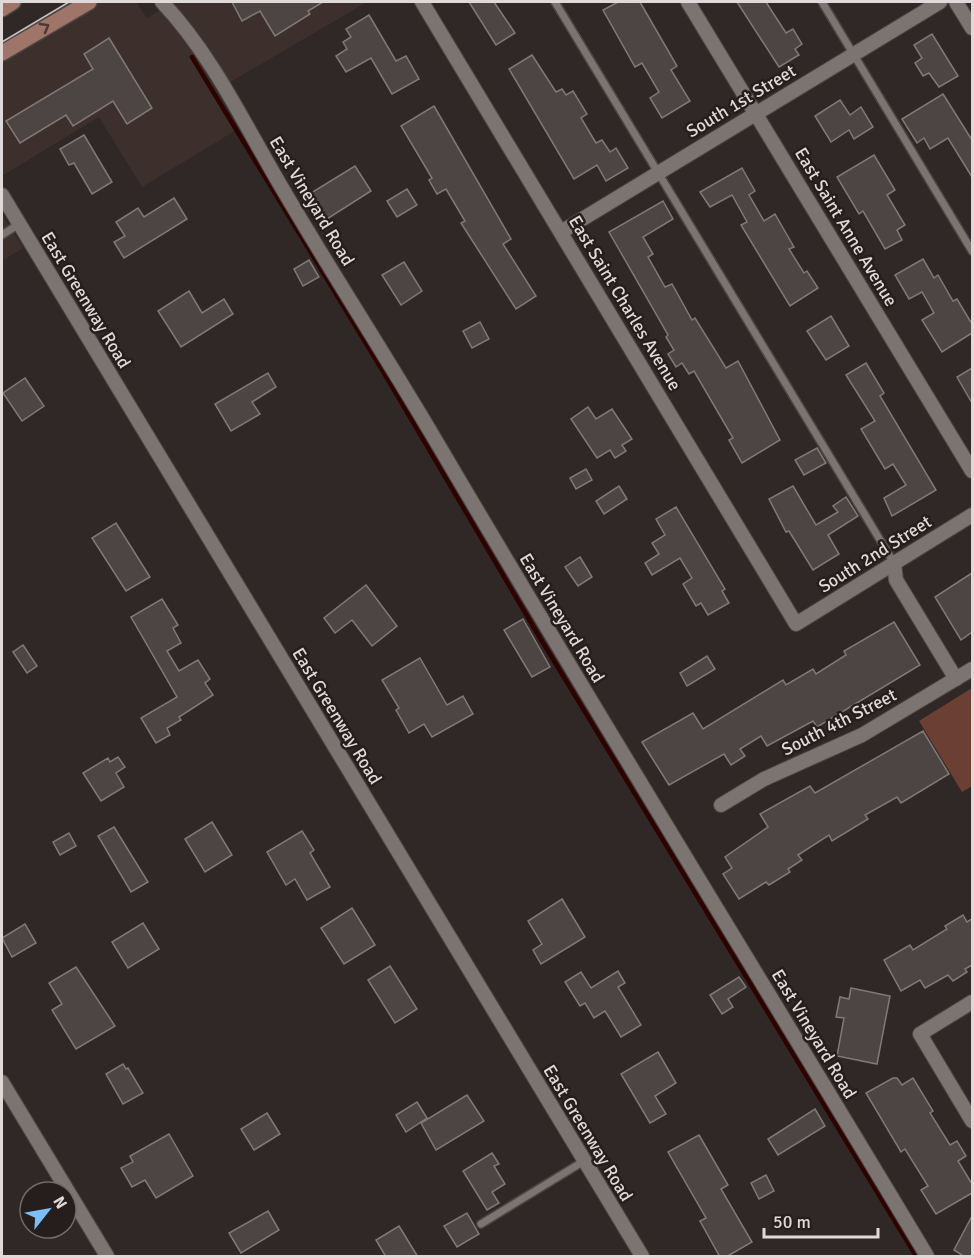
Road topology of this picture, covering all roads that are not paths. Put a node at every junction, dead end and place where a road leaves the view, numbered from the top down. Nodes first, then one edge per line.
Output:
1 (13, 2) edge
2 (89, 2) edge
3 (162, 2) edge
4 (422, 2) edge
5 (555, 2) edge
6 (688, 2) edge
7 (822, 2) edge
8 (940, 2) edge
9 (956, 2) edge
10 (2, 9) edge
11 (972, 28) edge
12 (2, 52) edge
13 (853, 54) junction
14 (756, 113) junction
15 (659, 172) junction
16 (2, 195) edge
17 (19, 224) junction
18 (561, 232) junction
19 (2, 235) edge
20 (972, 251) edge
21 (972, 471) edge
22 (972, 515) edge
23 (894, 563) junction
24 (796, 624) joint
25 (972, 669) edge
26 (956, 679) junction
27 (721, 805) dead end
28 (972, 1002) edge
29 (2, 1082) edge
30 (972, 1121) edge
31 (584, 1161) junction
32 (481, 1224) dead end
33 (107, 1257) edge
34 (642, 1257) edge
35 (927, 1257) edge

1 - 10 main road
12 -> 2 main road
3 - 35 street, East Vineyard Road
4 - 18 street, East Saint Charles Avenue
5 - 15 lane
6 - 14 street, East Saint Anne Avenue
7 - 13 lane
8 - 13 street, South 1st Street
9 - 11 street
13 - 14 street, South 1st Street
13 - 20 lane
14 - 15 street, South 1st Street
14 - 21 street, East Saint Anne Avenue
15 - 18 street, South 1st Street
15 - 23 lane
16 - 17 street, East Greenway Road
17 - 19 lane
17 - 31 street, East Greenway Road
18 - 24 street, East Saint Charles Avenue
22 - 23 street, South 2nd Street
23 - 24 street, South 2nd Street
23 - 26 street
25 - 26 street, South 4th Street
26 - 27 street, South 4th Street
28 - 30 street
29 - 33 street
31 - 32 lane
31 - 34 street, East Greenway Road

